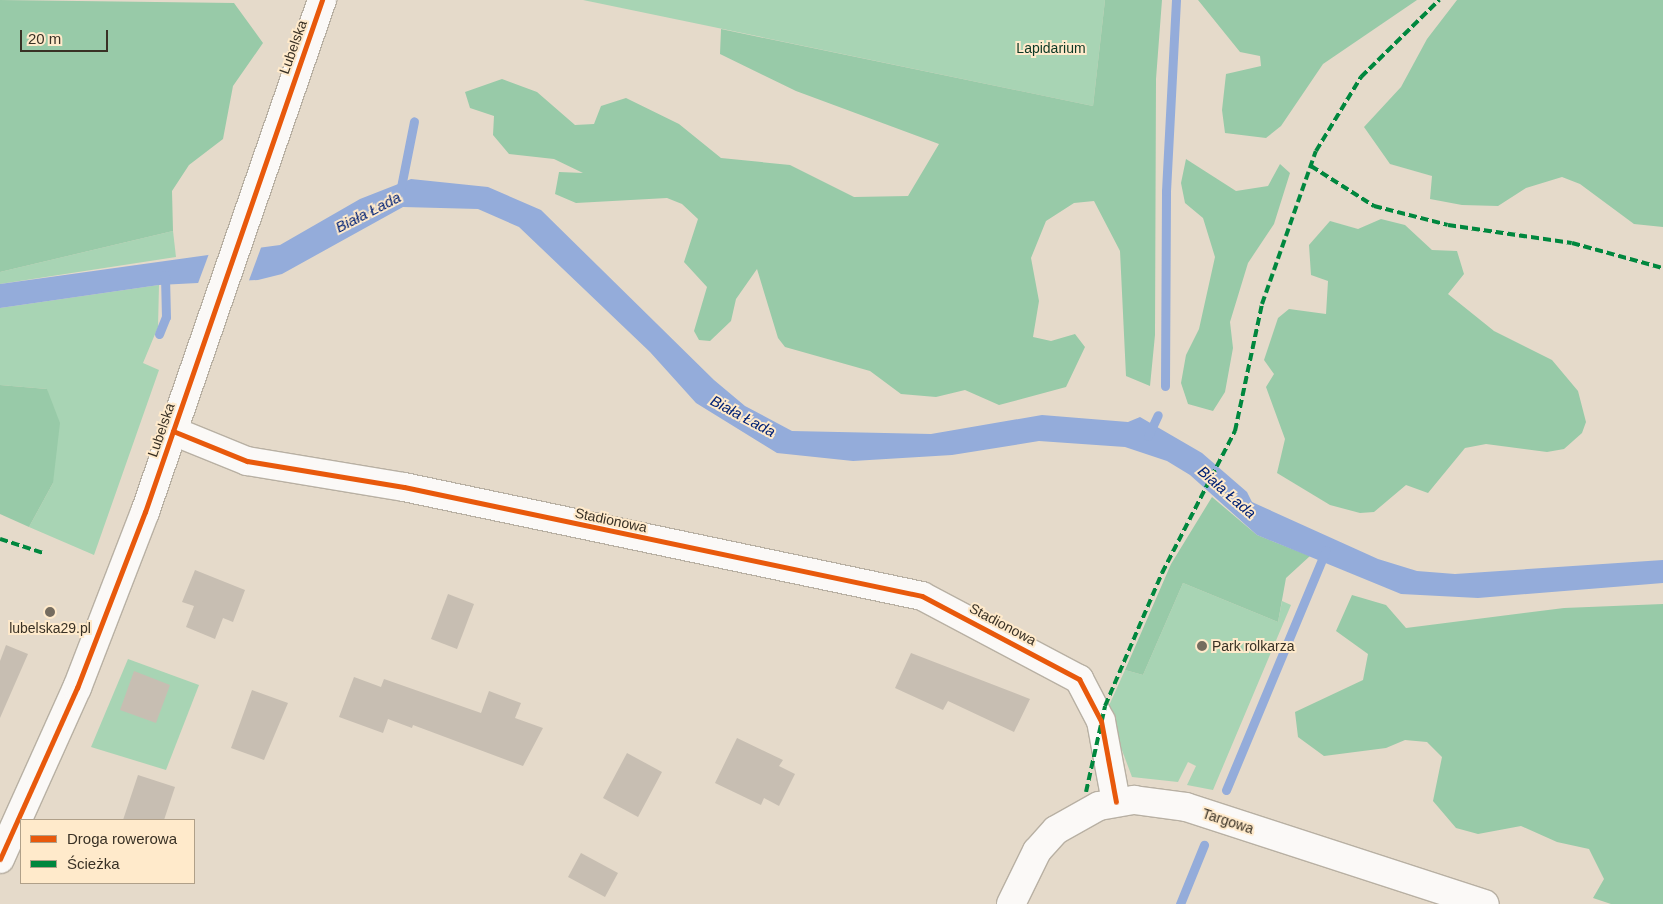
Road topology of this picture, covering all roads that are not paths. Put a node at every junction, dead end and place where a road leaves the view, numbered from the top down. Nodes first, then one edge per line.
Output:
1 (322, 0) edge
2 (173, 431) junction
3 (1116, 802) junction
4 (0, 859) edge
5 (1010, 904) edge
6 (1485, 904) edge

1 - 2 street, Lubelska
2 - 3 street, Stadionowa
2 - 4 street, Lubelska
3 - 5 street, Targowa
3 - 6 street, Targowa

